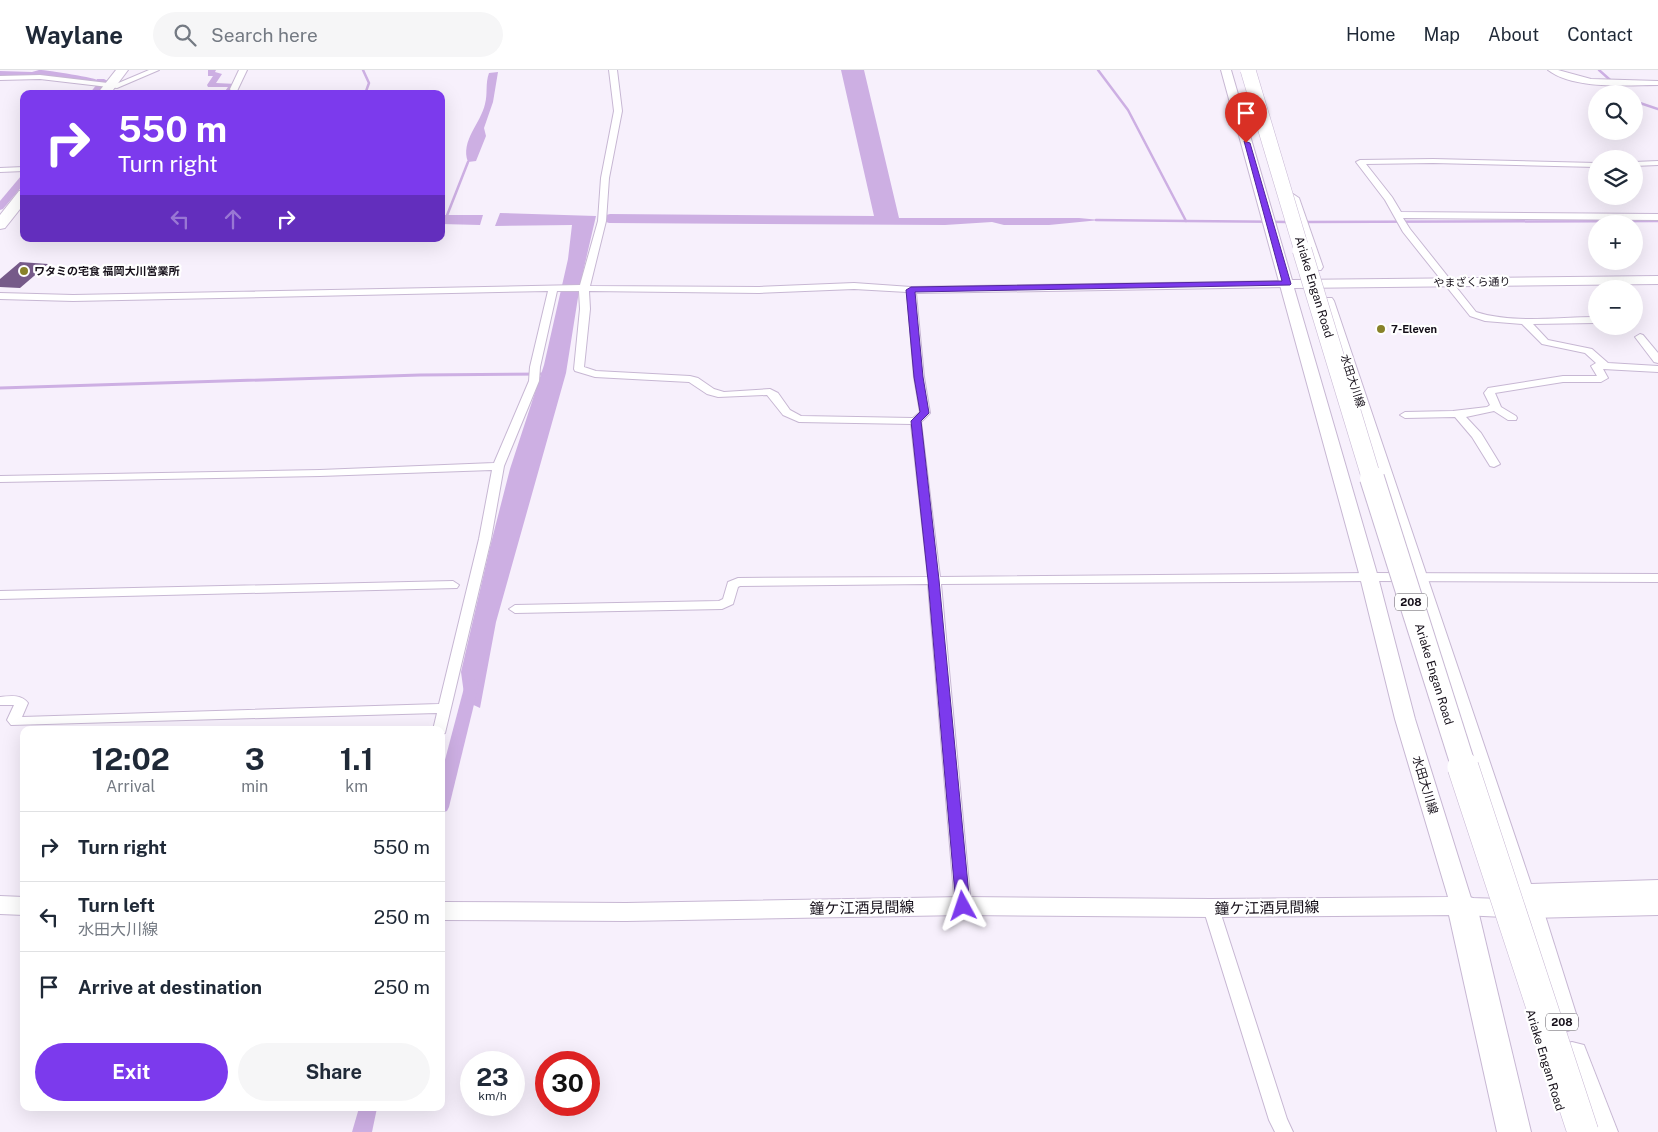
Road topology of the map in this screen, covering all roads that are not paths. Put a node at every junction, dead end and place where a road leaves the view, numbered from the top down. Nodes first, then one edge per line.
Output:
1 (122, 70) edge
2 (164, 70) edge
3 (243, 70) edge
4 (613, 70) edge
5 (1226, 70) edge
6 (1243, 70) edge
7 (1248, 70) edge
8 (1252, 70) edge
9 (1552, 70) edge
10 (154, 71) edge
11 (0, 78) edge
12 (1658, 83) edge
13 (105, 88) edge
14 (234, 88) dead end
15 (1658, 163) edge
16 (1643, 164) edge
17 (1588, 165) edge
18 (20, 169) edge
19 (0, 170) edge
20 (20, 199) edge
21 (1396, 215) junction
22 (1658, 217) edge
23 (1, 224) edge
24 (1658, 280) edge
25 (1446, 282) junction
26 (1321, 283) junction
27 (1287, 284) junction
28 (556, 288) junction
29 (583, 289) junction
30 (911, 290) junction
31 (0, 296) edge
32 (1588, 320) edge
33 (1525, 321) junction
34 (1640, 337) dead end
35 (1658, 360) edge
36 (1604, 366) junction
37 (1658, 369) edge
38 (1496, 408) junction
39 (1458, 414) junction
40 (1405, 415) dead end
41 (1512, 418) dead end
42 (916, 421) junction
43 (1494, 464) dead end
44 (498, 466) junction
45 (0, 479) edge
46 (1369, 577) junction
47 (1419, 578) junction
48 (1658, 578) edge
49 (934, 580) junction
50 (453, 585) dead end
51 (0, 595) edge
52 (515, 608) dead end
53 (0, 701) edge
54 (445, 708) junction
55 (441, 726) edge
56 (1658, 889) edge
57 (1525, 901) junction
58 (0, 905) edge
59 (20, 906) edge
60 (963, 906) junction
61 (1462, 906) junction
62 (1658, 906) edge
63 (1212, 908) junction
64 (445, 911) edge
65 (1284, 1132) edge
66 (1514, 1132) edge
67 (1568, 1132) edge
68 (1583, 1132) edge
69 (1601, 1132) edge

1 - 13 main road
2 - 10 street
3 - 14 street
4 - 29 street
5 - 27 main road, 水田大川線
6 - 67 highway, Ariake Engan Road / 208, bridge
7 - 68 highway, Ariake Engan Road / 208, bridge
8 - 26 main road, 水田大川線
9 - 12 street
10 - 13 street
11 - 13 street
15 - 16 street
17 - 21 street
18 - 19 street
20 - 23 main road
21 - 22 street
21 - 25 street
24 - 25 main road, やまざくら通り
25 - 26 main road, やまざくら通り
25 - 33 street
26 - 27 main road, やまざくら通り
26 - 47 main road, 水田大川線
27 - 30 street
27 - 46 main road, 水田大川線
28 - 29 street
28 - 31 street
28 - 44 street
29 - 30 street
29 - 42 street
30 - 42 street
32 - 33 street
33 - 36 street
34 - 35 street
36 - 37 street
36 - 38 street
38 - 39 street
38 - 41 street
39 - 40 street
39 - 43 street
42 - 49 street
44 - 45 street
44 - 54 street
46 - 47 street
46 - 49 street
46 - 61 main road, 水田大川線
47 - 48 street
47 - 57 main road, 水田大川線
49 - 52 street
49 - 60 street
50 - 51 street
53 - 54 street
54 - 55 street
56 - 57 main road
57 - 61 main road
57 - 62 main road
57 - 69 highway, 208
58 - 59 main road
60 - 63 main road, 鐘ケ江酒見間線
60 - 64 main road, 鐘ケ江酒見間線
61 - 63 main road, 鐘ケ江酒見間線
61 - 66 highway
63 - 65 street

